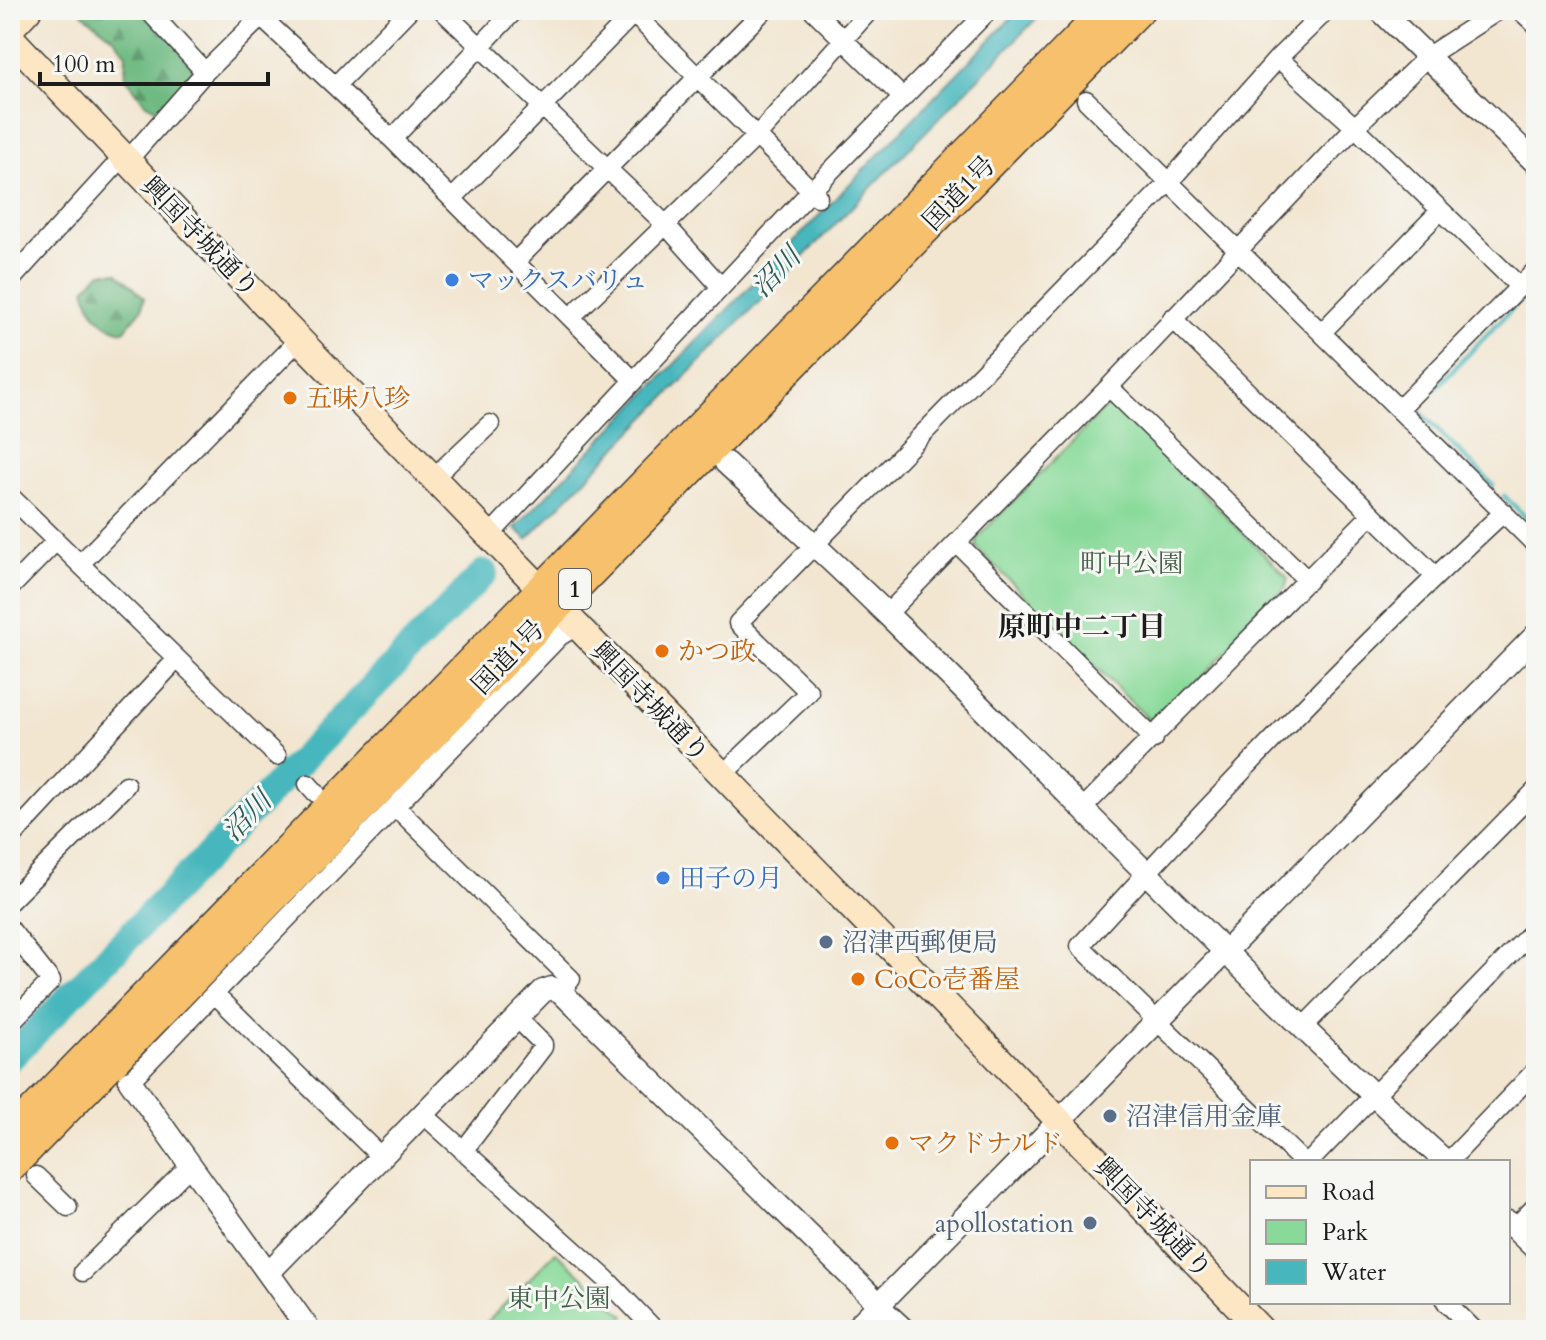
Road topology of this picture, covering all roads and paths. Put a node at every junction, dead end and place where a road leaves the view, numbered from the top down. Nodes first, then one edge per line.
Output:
1 (28, 10) edge
2 (148, 10) edge
3 (409, 10) edge
4 (442, 10) edge
5 (515, 10) edge
6 (764, 10) edge
7 (813, 10) edge
8 (870, 10) edge
9 (989, 10) edge
10 (1106, 10) edge
11 (1139, 10) edge
12 (1327, 10) edge
13 (1380, 10) edge
14 (1499, 10) edge
15 (1520, 10) edge
16 (634, 11) edge
17 (265, 14) edge
18 (1536, 25) edge
19 (10, 29) edge
20 (10, 37) edge
21 (841, 40) junction
22 (479, 46) junction
23 (1428, 56) junction
24 (1278, 58) junction
25 (205, 72) junction
26 (697, 78) junction
27 (336, 85) junction
28 (903, 98) junction
29 (1086, 100) dead end
30 (544, 106) junction
31 (1355, 127) junction
32 (756, 137) junction
33 (392, 139) junction
34 (125, 159) junction
35 (1536, 163) edge
36 (605, 169) junction
37 (1169, 182) junction
38 (816, 195) junction
39 (452, 199) junction
40 (1440, 211) junction
41 (665, 224) junction
42 (1238, 251) junction
43 (516, 261) junction
44 (1536, 270) edge
45 (10, 281) edge
46 (721, 287) junction
47 (1520, 287) junction
48 (571, 317) junction
49 (1172, 318) junction
50 (1323, 331) junction
51 (299, 340) junction
52 (634, 381) junction
53 (1109, 387) junction
54 (1399, 409) junction
55 (490, 424) dead end
56 (726, 463) dead end
57 (432, 479) junction
58 (10, 496) edge
59 (1504, 512) junction
60 (1372, 514) junction
61 (488, 537) junction
62 (56, 541) junction
63 (957, 543) junction
64 (813, 544) junction
65 (1536, 545) edge
66 (80, 564) junction
67 (1435, 576) junction
68 (1308, 581) junction
69 (10, 588) edge
70 (558, 608) junction
71 (887, 614) junction
72 (1536, 635) edge
73 (177, 659) junction
74 (1154, 739) junction
75 (277, 756) dead end
76 (722, 775) junction
77 (126, 785) dead end
78 (1536, 790) edge
79 (397, 808) junction
80 (1083, 808) junction
81 (10, 839) edge
82 (1146, 873) junction
83 (10, 901) edge
84 (1536, 928) edge
85 (10, 929) edge
86 (1226, 951) junction
87 (561, 992) junction
88 (215, 994) junction
89 (517, 1018) junction
90 (1157, 1022) junction
91 (10, 1023) edge
92 (1303, 1027) junction
93 (1536, 1070) edge
94 (130, 1081) joint
95 (1373, 1096) junction
96 (423, 1114) junction
97 (1059, 1120) junction
98 (10, 1135) edge
99 (463, 1151) junction
100 (381, 1157) junction
101 (1304, 1160) edge
102 (1308, 1160) edge
103 (1445, 1160) edge
104 (1449, 1160) edge
105 (191, 1165) junction
106 (23, 1172) edge
107 (1536, 1206) edge
108 (68, 1207) dead end
109 (1511, 1225) edge
110 (1536, 1249) edge
111 (83, 1272) dead end
112 (268, 1273) junction
113 (879, 1304) junction
114 (1448, 1304) edge
115 (309, 1330) edge
116 (655, 1330) edge
117 (854, 1330) edge
118 (907, 1330) edge
119 (1261, 1330) edge
120 (1474, 1330) edge

1 - 19 main road
2 - 25 street
3 - 27 street
4 - 22 street
5 - 22 street
6 - 26 street
7 - 21 street
8 - 21 street
9 - 28 street
10 - 70 highway, 国道1号 / 1
11 - 70 highway, 国道1号 / 1
12 - 24 street
13 - 23 street
14 - 23 street
15 - 18 street
16 - 26 street
16 - 30 street
17 - 25 street
17 - 27 street
20 - 34 main road, 興国寺城通り
21 - 28 street
21 - 32 street
22 - 30 street
22 - 33 street
23 - 31 street
23 - 35 street
24 - 31 street
24 - 37 street
25 - 34 street
26 - 32 street
26 - 36 street
27 - 33 street
28 - 38 street
29 - 37 street
30 - 36 street
30 - 39 street
31 - 40 street
31 - 42 street
32 - 38 street
32 - 41 street
33 - 39 street
34 - 45 street
34 - 51 main road, 興国寺城通り
36 - 41 street
36 - 43 street
37 - 42 street
37 - 64 street
38 - 46 street
39 - 43 street
40 - 47 street
40 - 50 street
41 - 46 street
41 - 48 street
42 - 49 street
42 - 50 street
43 - 48 street
44 - 47 street
46 - 52 street
47 - 54 street
48 - 52 street
49 - 53 street
49 - 60 street
50 - 54 street
51 - 57 main road, 興国寺城通り
51 - 66 street
52 - 61 street
53 - 63 street
53 - 68 street
54 - 59 street
55 - 57 street
56 - 64 street
57 - 61 main road, 興国寺城通り
58 - 62 street
59 - 65 street
59 - 67 street
60 - 67 street
60 - 68 street
61 - 70 main road, 興国寺城通り
62 - 66 street
62 - 69 street
63 - 71 street
63 - 74 street
64 - 71 street
64 - 76 street
66 - 73 street
67 - 82 street
68 - 74 street
70 - 76 main road, 興国寺城通り
70 - 79 street
70 - 98 highway, 国道1号 / 1
70 - 106 highway, 国道1号 / 1
71 - 80 street
72 - 86 street
73 - 75 street
73 - 81 street
74 - 80 street
76 - 97 main road, 興国寺城通り
77 - 83 street
78 - 92 street
79 - 87 street
79 - 88 street
80 - 82 street
82 - 86 street
82 - 90 street
84 - 95 street
85 - 91 street
86 - 90 street
86 - 92 street
87 - 89 street
87 - 113 street
88 - 94 street
88 - 100 street
89 - 96 street
89 - 99 street
90 - 97 street
90 - 101 street
92 - 95 street
93 - 104 street
94 - 105 street
95 - 102 street
95 - 103 street
96 - 99 street
96 - 100 street
97 - 113 street
97 - 119 main road, 興国寺城通り
99 - 116 street
100 - 112 street
105 - 111 street
105 - 112 street
106 - 108 street
107 - 109 street
109 - 110 street
112 - 115 street
113 - 117 street
113 - 118 street
114 - 120 street

